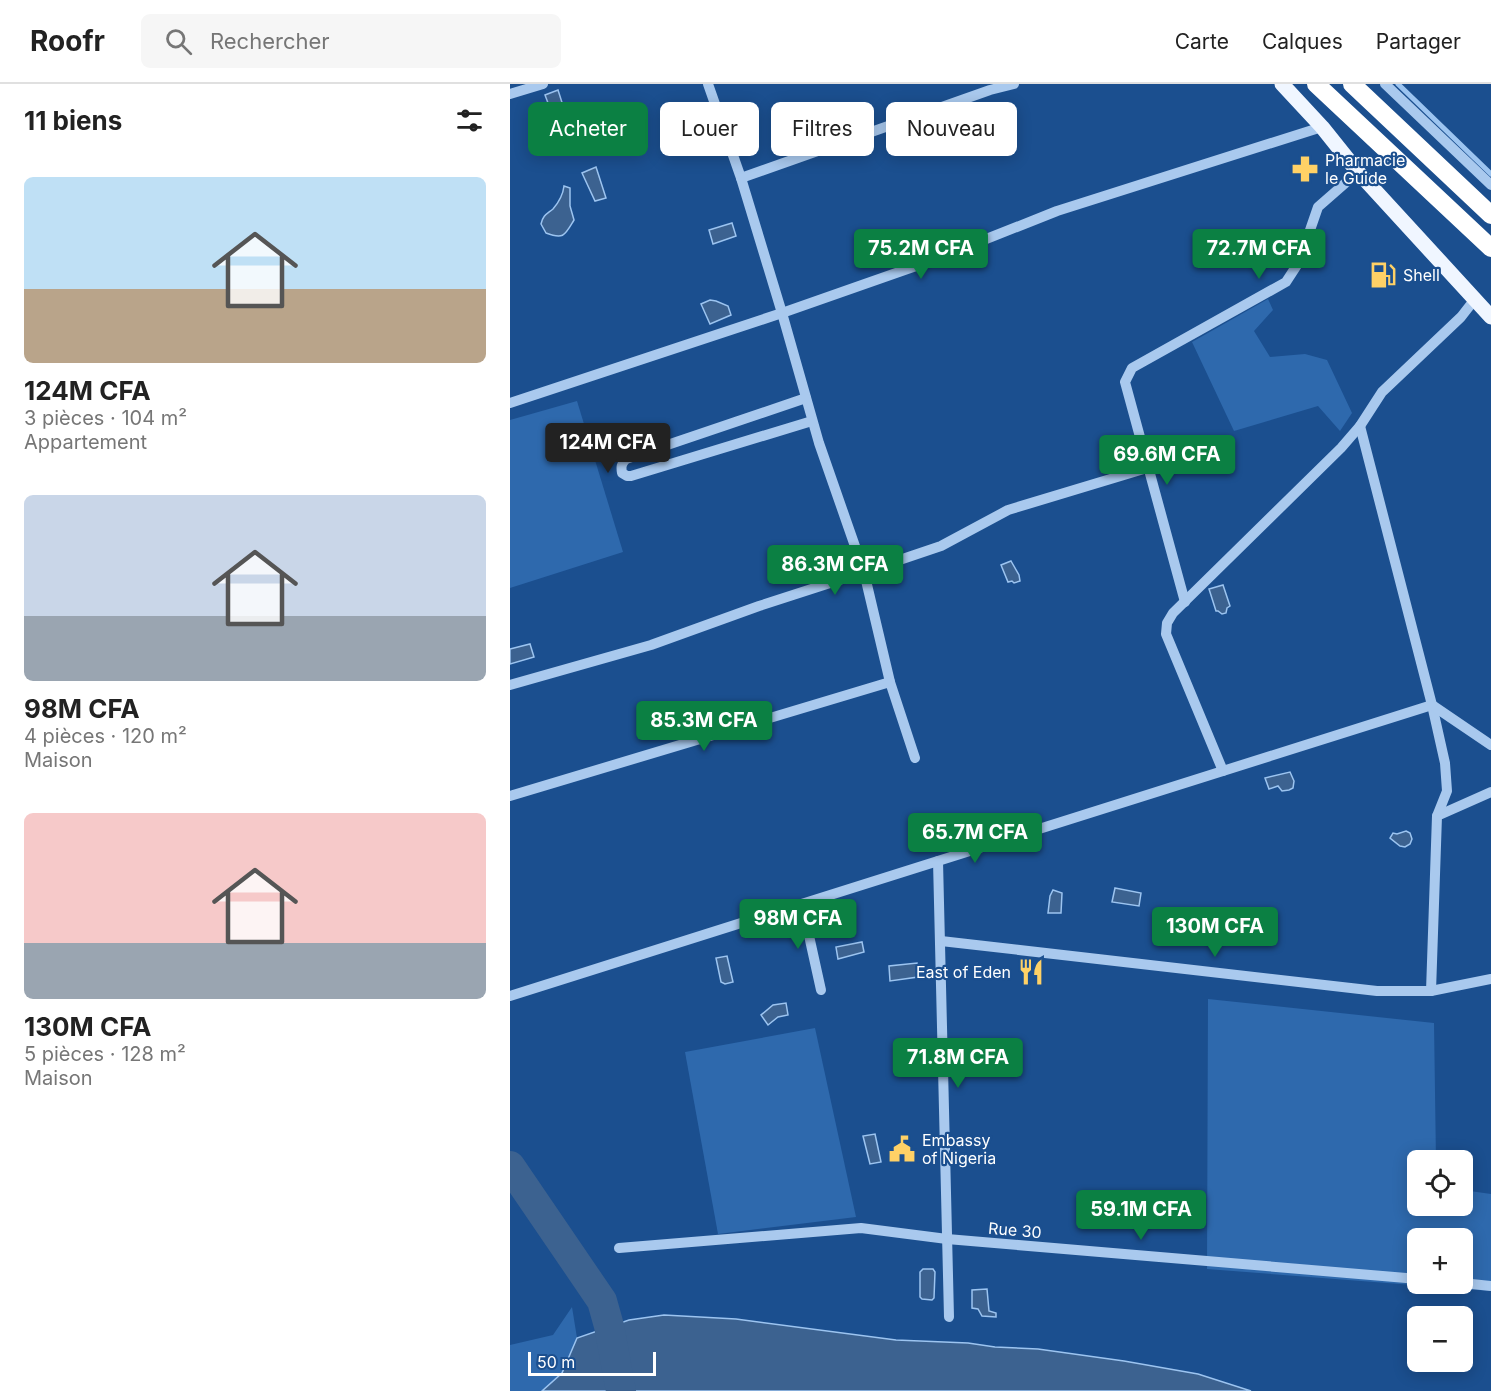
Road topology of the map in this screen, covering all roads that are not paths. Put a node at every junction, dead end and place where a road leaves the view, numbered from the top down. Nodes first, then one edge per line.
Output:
1 (543, 84) edge
2 (708, 84) edge
3 (1014, 84) edge
4 (1282, 84) edge
5 (1316, 84) edge
6 (1352, 84) edge
7 (1385, 84) edge
8 (987, 87) edge
9 (510, 94) edge
10 (1322, 127) junction
11 (1358, 172) junction
12 (741, 178) junction
13 (1491, 185) edge
14 (1491, 215) edge
15 (1491, 248) edge
16 (1475, 299) junction
17 (782, 313) junction
18 (1491, 317) edge
19 (806, 398) junction
20 (510, 403) edge
21 (813, 421) junction
22 (1360, 426) junction
23 (698, 435) junction
24 (703, 454) junction
25 (1147, 468) junction
26 (864, 572) junction
27 (1185, 602) junction
28 (890, 682) junction
29 (510, 685) edge
30 (1432, 705) junction
31 (1491, 745) edge
32 (915, 758) dead end
33 (1223, 771) junction
34 (1491, 792) edge
35 (510, 796) edge
36 (1437, 816) junction
37 (938, 861) junction
38 (802, 904) junction
39 (940, 941) junction
40 (1491, 979) edge
41 (821, 990) dead end
42 (1431, 991) junction
43 (510, 996) edge
44 (947, 1239) junction
45 (619, 1248) dead end
46 (1407, 1278) edge
47 (1473, 1284) edge
48 (1491, 1286) edge
49 (949, 1317) dead end

1 - 9 street
2 - 12 street
3 - 8 street
4 - 10 main road
5 - 15 highway
6 - 14 highway
7 - 13 street
8 - 12 street
10 - 11 main road
10 - 17 street
11 - 16 main road
11 - 25 street
12 - 17 street
16 - 18 main road
16 - 22 street
17 - 19 street
17 - 20 street
19 - 21 street
19 - 23 street
21 - 24 street
21 - 26 street
22 - 27 street
22 - 30 street
23 - 24 street
23 - 24 street
25 - 26 street
25 - 27 street
26 - 28 street
26 - 29 street
27 - 33 street
28 - 32 street
28 - 35 street
30 - 31 street
30 - 33 street
30 - 36 street
33 - 37 street
34 - 36 street
36 - 42 street
37 - 38 street
37 - 39 street
38 - 41 street
38 - 43 street
39 - 42 street
39 - 44 street
40 - 42 street
44 - 45 street, Rue 30
44 - 46 street, Rue 30
44 - 49 street
47 - 48 street

